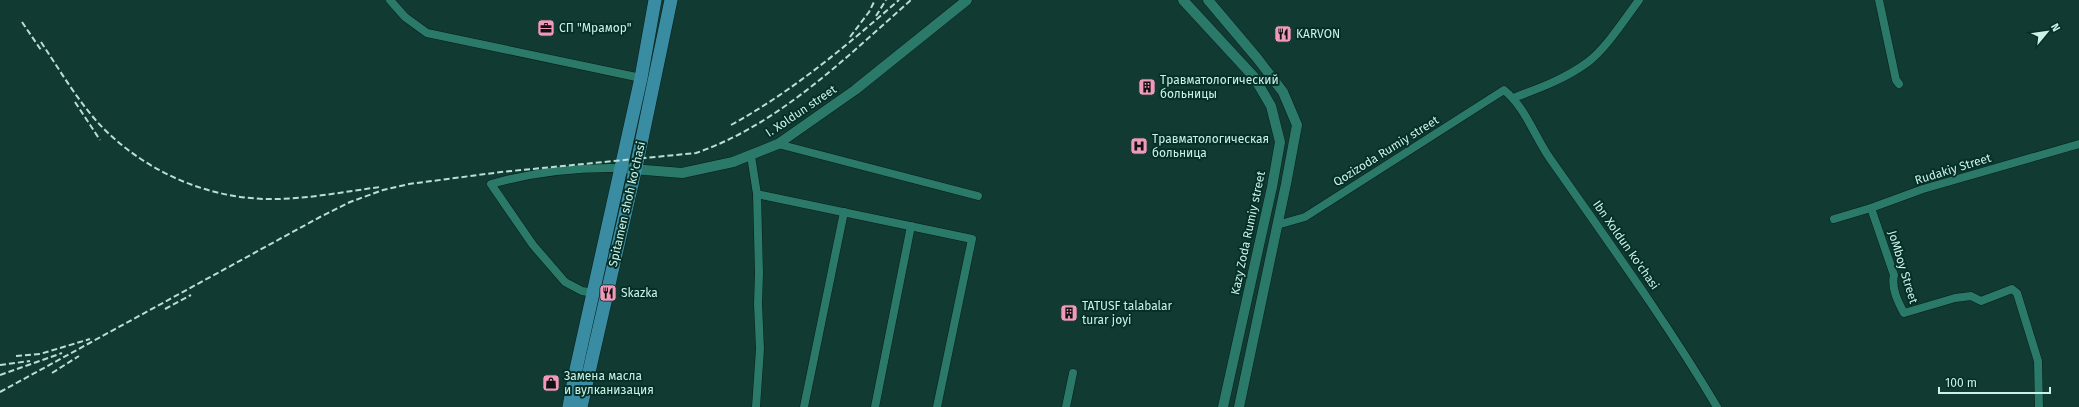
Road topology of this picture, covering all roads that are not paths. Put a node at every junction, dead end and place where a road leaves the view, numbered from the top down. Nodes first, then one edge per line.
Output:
1 (390, 0) edge
2 (655, 0) edge
3 (671, 0) edge
4 (967, 0) edge
5 (1183, 0) edge
6 (1208, 0) edge
7 (1639, 0) edge
8 (1879, 0) edge
9 (641, 78) junction
10 (1898, 84) dead end
11 (1513, 98) junction
12 (778, 144) junction
13 (2079, 144) edge
14 (751, 156) junction
15 (620, 168) junction
16 (636, 171) junction
17 (757, 194) junction
18 (978, 196) dead end
19 (1871, 208) junction
20 (844, 212) junction
21 (1834, 219) dead end
22 (1277, 225) junction
23 (911, 226) junction
24 (594, 292) junction
25 (1073, 373) dead end
26 (569, 407) edge
27 (581, 407) edge
28 (756, 407) edge
29 (804, 407) edge
30 (875, 407) edge
31 (937, 407) edge
32 (1066, 407) edge
33 (1223, 407) edge
34 (1239, 407) edge
35 (1718, 407) edge
36 (2039, 407) edge

1 - 9 street
2 - 9 main road, Spitamen shoh ko'chasi
3 - 16 main road, Spitamen shoh ko'chasi
4 - 12 street, I. Xoldun street
5 - 33 street, Kazy Zoda Rumiy street
6 - 22 street
7 - 11 street
8 - 10 street
9 - 15 main road, Spitamen shoh ko'chasi
11 - 22 street, Qozizoda Rumiy street
11 - 35 street, Ibn Xoldun ko'chasi
12 - 14 street, I. Xoldun street
12 - 18 street
13 - 19 street, Rudakiy Street
14 - 16 street, I. Xoldun street
14 - 17 street
15 - 16 street, I. Xoldun street
15 - 24 main road, Spitamen shoh ko'chasi
15 - 24 street
16 - 27 main road, Spitamen shoh ko'chasi
17 - 20 street
17 - 28 street
19 - 21 street, Rudakiy Street
19 - 36 street, JoMboy Street
20 - 23 street
20 - 29 street
22 - 34 street
23 - 30 street
23 - 31 street
24 - 26 main road, Spitamen shoh ko'chasi
25 - 32 street

